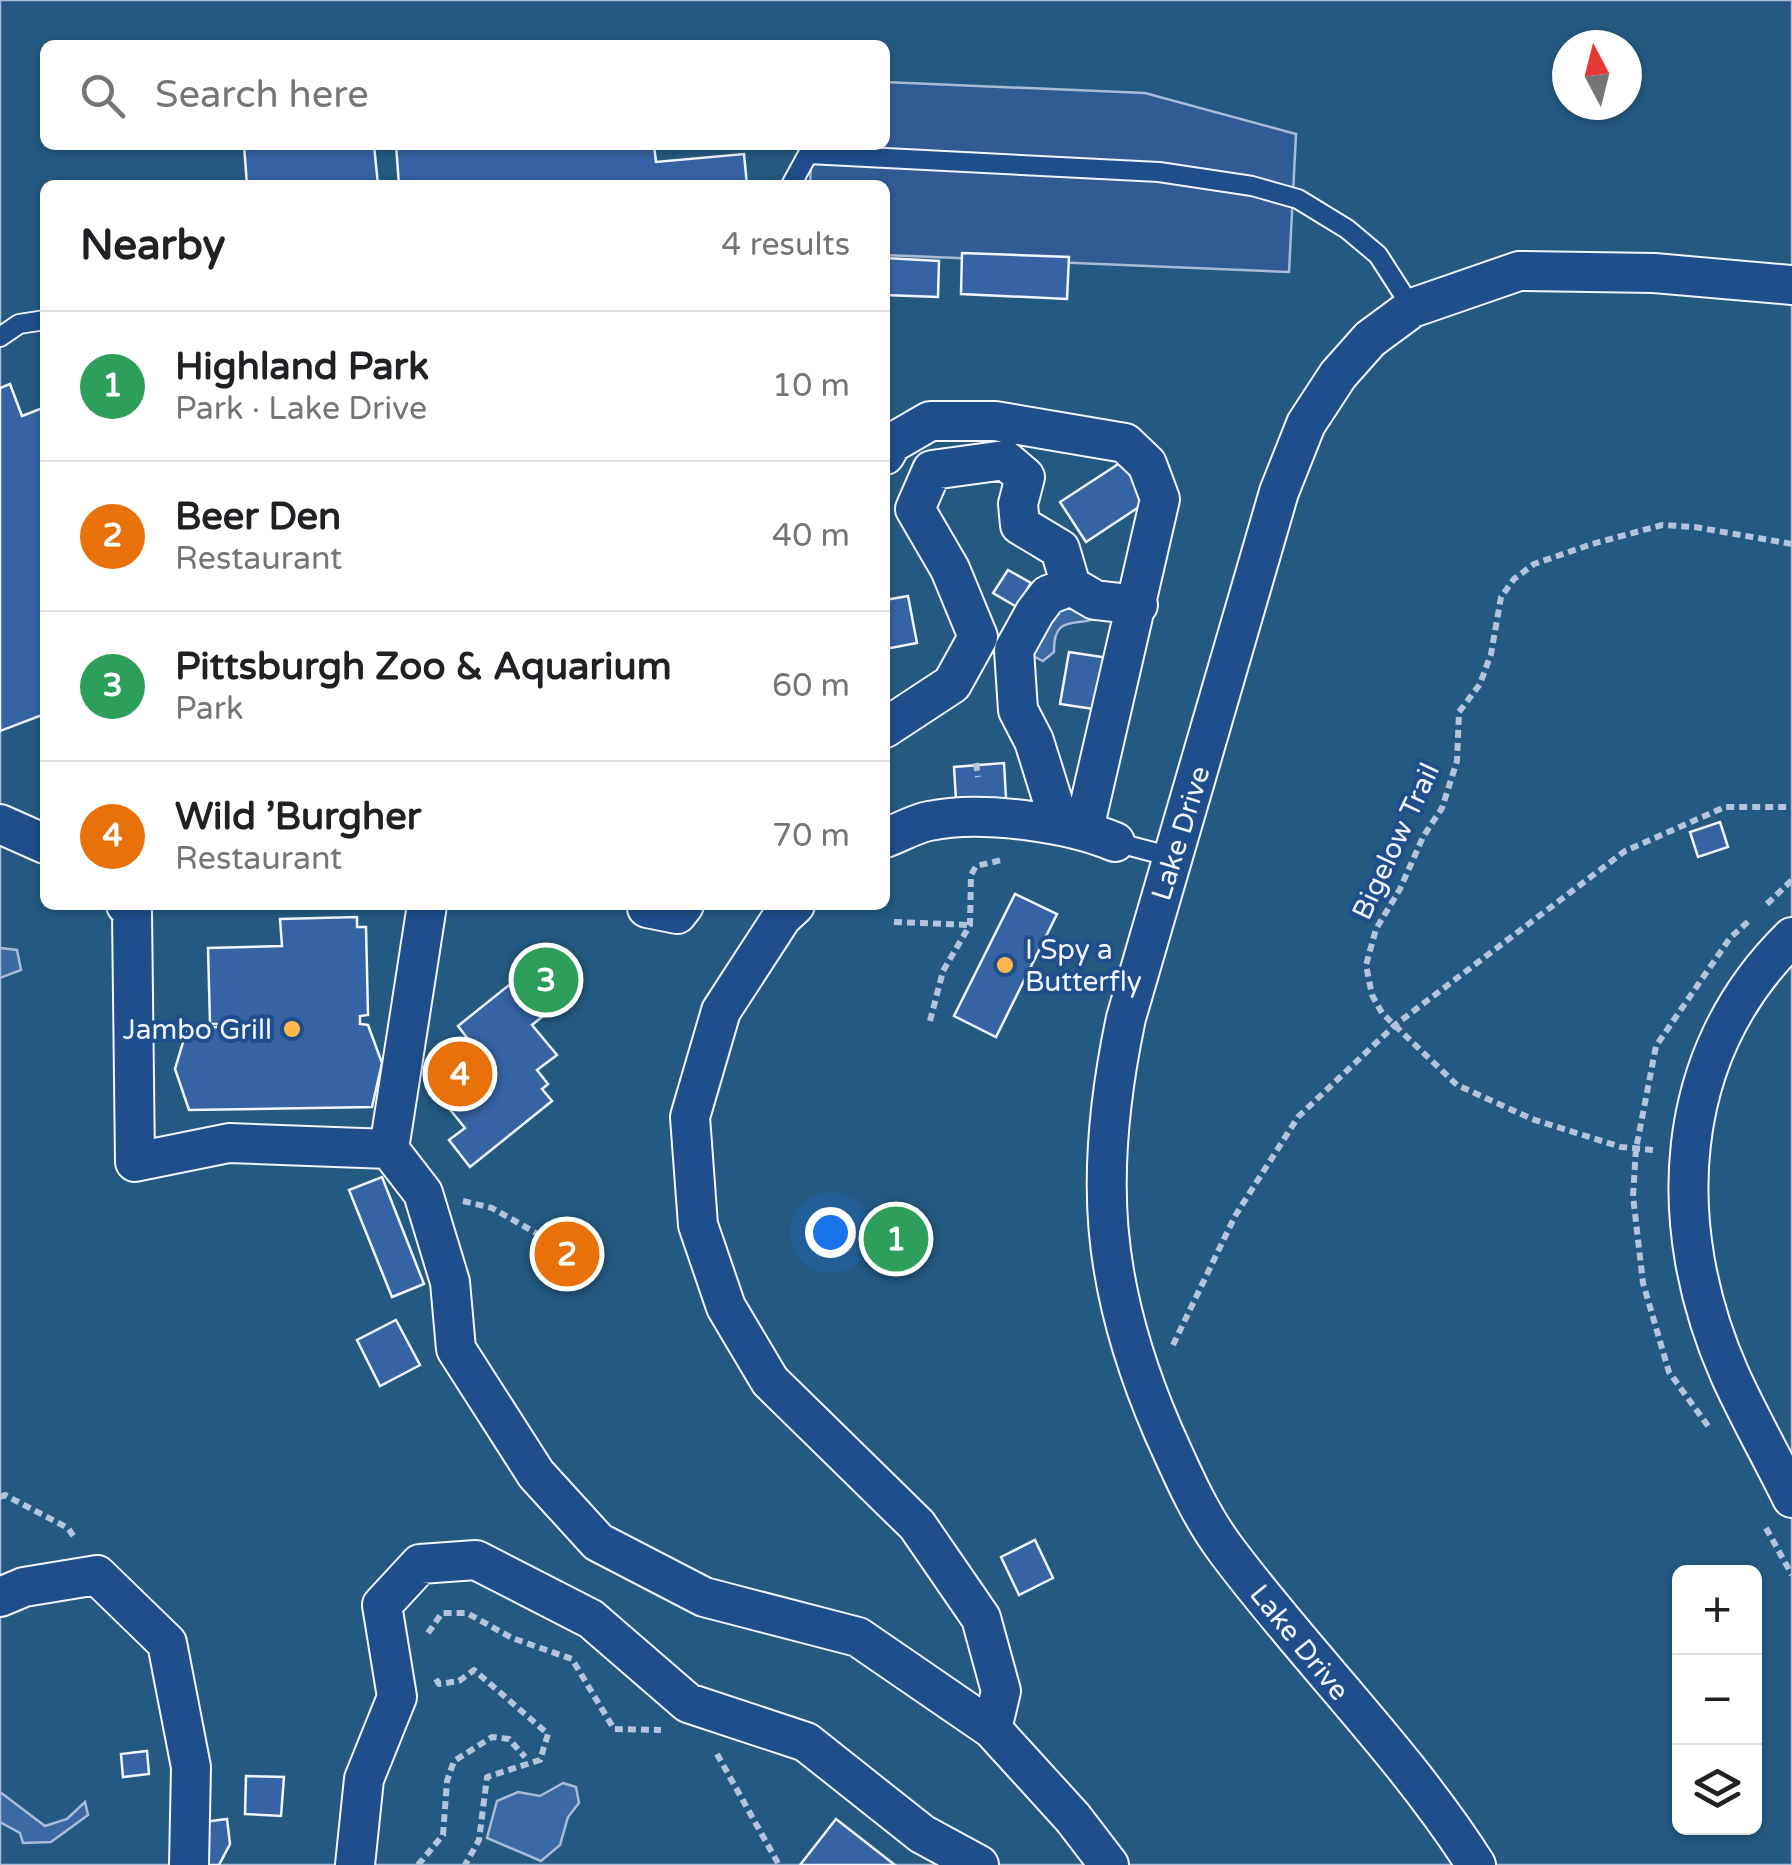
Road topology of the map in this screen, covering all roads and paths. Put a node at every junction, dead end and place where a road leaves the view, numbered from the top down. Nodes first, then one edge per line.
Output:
1 (794, 180) edge
2 (1792, 286) edge
3 (1412, 308) junction
4 (40, 321) edge
5 (0, 337) edge
6 (890, 445) edge
7 (1792, 544) edge
8 (1071, 586) junction
9 (1138, 605) junction
10 (890, 725) edge
11 (1792, 806) edge
12 (0, 824) edge
13 (1086, 832) junction
14 (890, 836) edge
15 (40, 842) edge
16 (1172, 856) junction
17 (1008, 858) dead end
18 (134, 910) edge
19 (426, 910) edge
20 (656, 910) edge
21 (680, 910) edge
22 (790, 910) edge
23 (894, 922) dead end
24 (970, 926) junction
25 (1792, 937) edge
26 (930, 1022) dead end
27 (1394, 1025) junction
28 (389, 1149) junction
29 (1690, 1154) junction
30 (423, 1193) junction
31 (552, 1242) dead end
32 (1171, 1361) dead end
33 (0, 1497) edge
34 (1792, 1498) edge
35 (97, 1576) junction
36 (0, 1597) edge
37 (428, 1648) dead end
38 (434, 1673) dead end
39 (688, 1703) junction
40 (992, 1729) junction
41 (526, 1758) dead end
42 (188, 1865) edge
43 (355, 1865) edge
44 (418, 1865) edge
45 (465, 1865) edge
46 (780, 1865) edge
47 (979, 1865) edge
48 (1109, 1865) edge
49 (1476, 1865) edge

1 - 3 lane
2 - 3 street, Lake Drive
3 - 16 street, Lake Drive
4 - 5 lane
6 - 9 street
7 - 27 path, Bigelow Trail
8 - 9 street
8 - 10 street
8 - 13 street
9 - 13 street
11 - 27 path
12 - 15 street
13 - 14 street
13 - 16 lane
16 - 49 street, Lake Drive
17 - 24 path
18 - 28 street
19 - 28 street
20 - 21 street
22 - 40 street
23 - 24 path
24 - 26 path
25 - 29 street
27 - 29 path, Bigelow Trail
27 - 32 path
28 - 30 street
29 - 34 street
30 - 31 path
30 - 40 street
33 - 35 path
35 - 36 street
35 - 42 street
37 - 39 path
38 - 45 path
39 - 43 street
39 - 46 path
39 - 47 street
40 - 48 street
41 - 44 path

